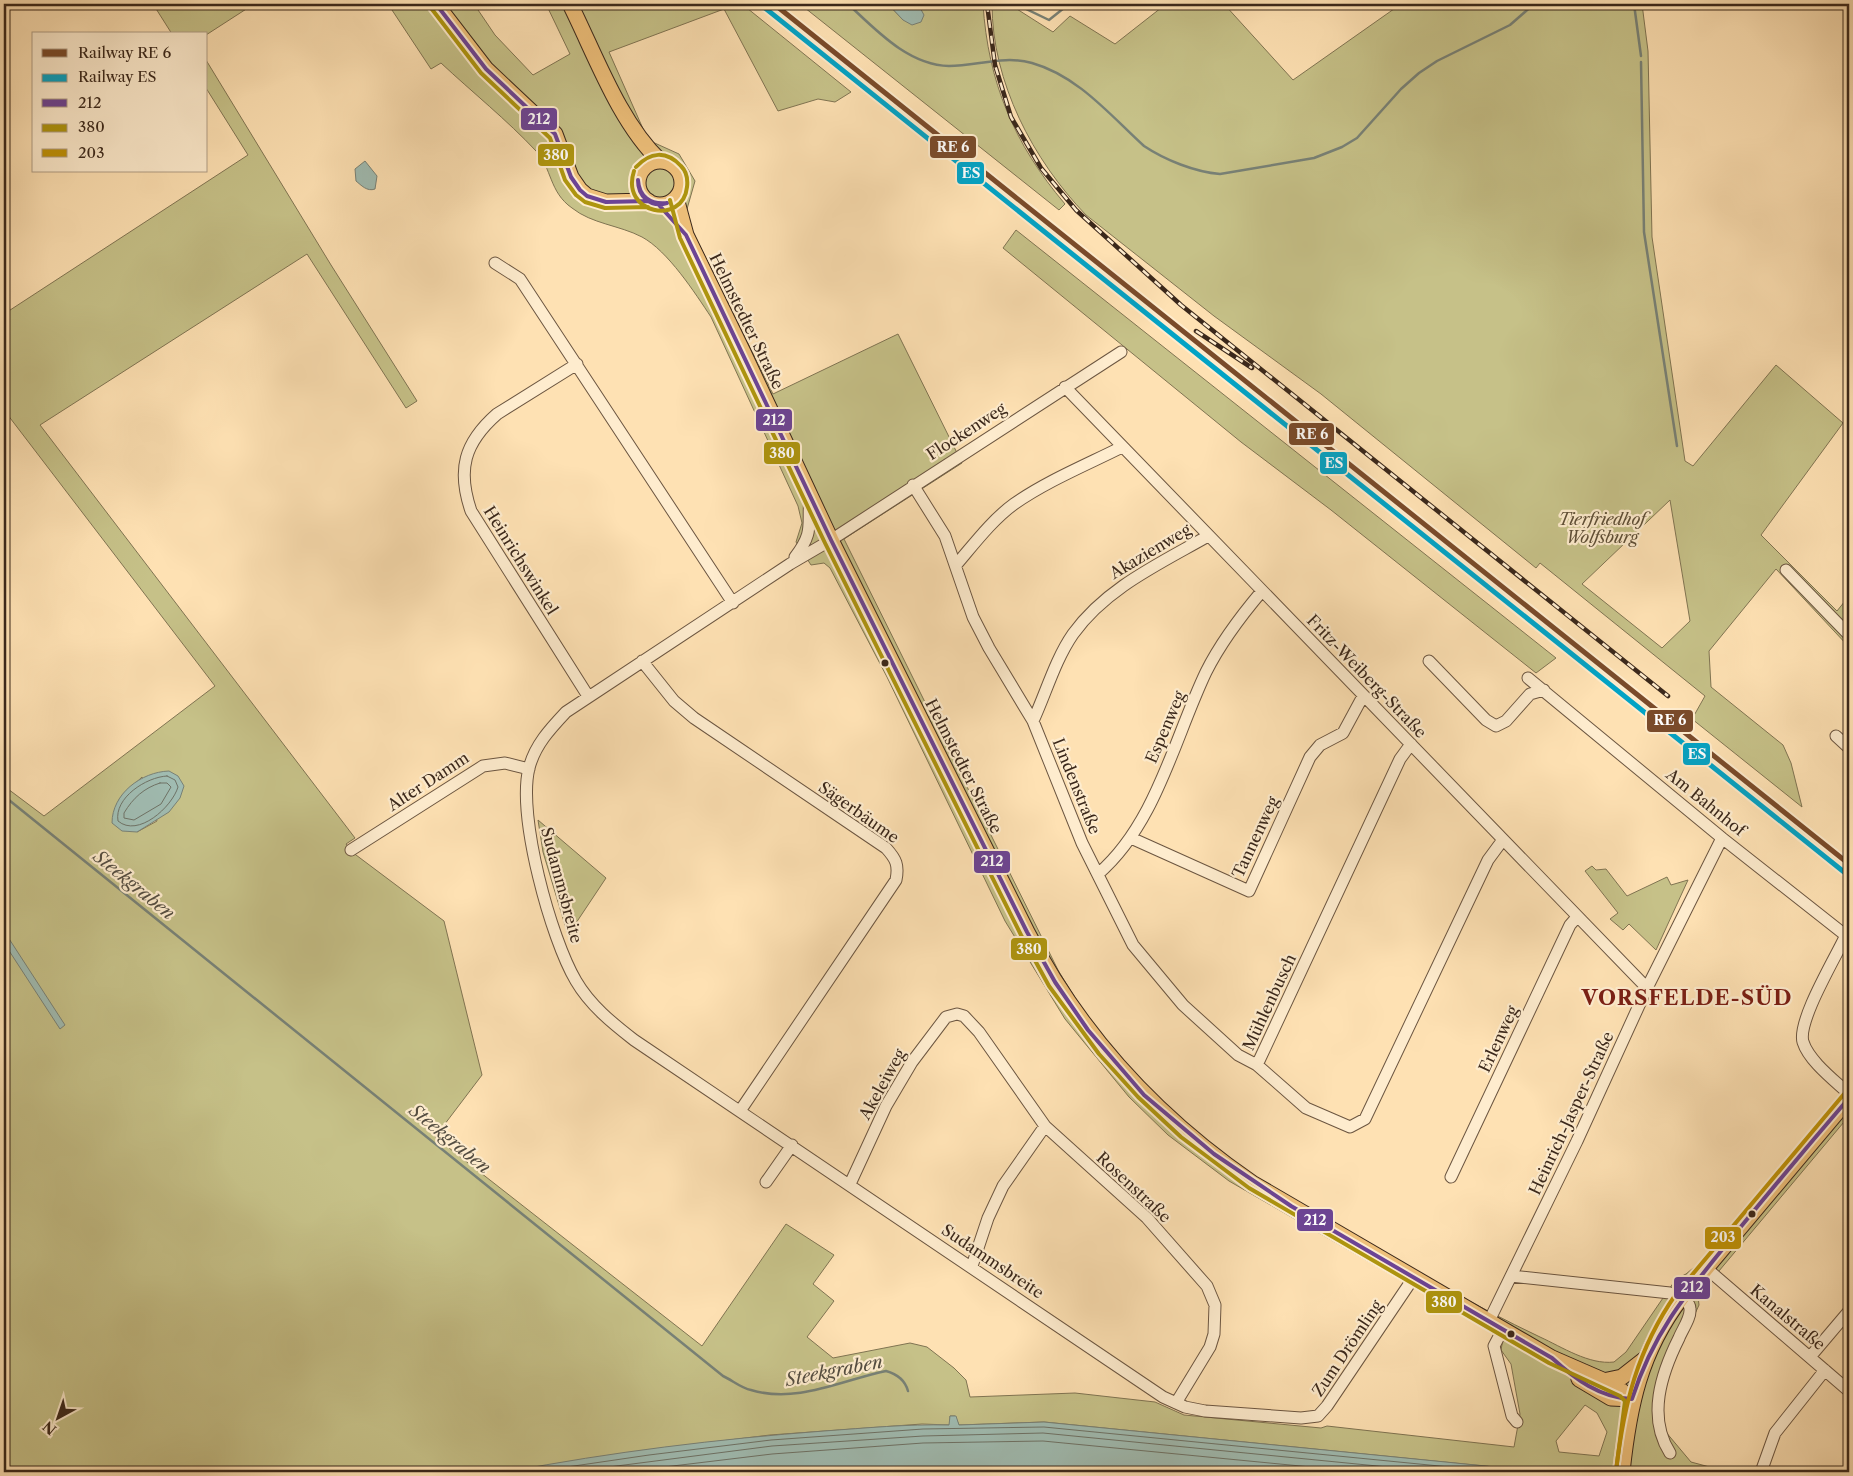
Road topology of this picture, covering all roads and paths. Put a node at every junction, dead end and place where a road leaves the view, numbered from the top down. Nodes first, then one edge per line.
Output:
1 (436, 4) edge
2 (570, 4) edge
3 (628, 120) junction
4 (660, 161) junction
5 (641, 175) junction
6 (676, 198) junction
7 (614, 202) junction
8 (653, 203) junction
9 (686, 235) junction
10 (495, 263) dead end
11 (1121, 352) dead end
12 (577, 364) junction
13 (1065, 387) junction
14 (1122, 447) junction
15 (913, 485) junction
16 (810, 496) junction
17 (1208, 536) junction
18 (831, 540) junction
19 (790, 564) junction
20 (956, 565) junction
21 (1786, 570) dead end
22 (1262, 591) junction
23 (733, 603) junction
24 (1849, 635) edge
25 (642, 661) junction
26 (1429, 661) dead end
27 (1528, 678) dead end
28 (1544, 690) junction
29 (588, 696) junction
30 (1363, 696) junction
31 (1033, 721) junction
32 (1836, 736) dead end
33 (1411, 744) junction
34 (1849, 748) edge
35 (529, 769) junction
36 (1131, 838) junction
37 (1722, 838) junction
38 (1502, 841) junction
39 (351, 850) dead end
40 (1098, 874) junction
41 (1577, 917) junction
42 (1848, 937) edge
43 (1647, 988) junction
44 (957, 1014) joint
45 (1257, 1066) junction
46 (1849, 1094) edge
47 (1849, 1098) edge
48 (740, 1111) junction
49 (1045, 1126) junction
50 (792, 1145) junction
51 (1451, 1177) dead end
52 (766, 1182) dead end
53 (850, 1184) junction
54 (972, 1266) junction
55 (1706, 1268) junction
56 (1511, 1276) junction
57 (1414, 1277) junction
58 (1681, 1298) junction
59 (1849, 1310) edge
60 (1489, 1320) junction
61 (1503, 1329) junction
62 (1810, 1357) junction
63 (1552, 1358) junction
64 (1645, 1359) junction
65 (1825, 1370) junction
66 (1603, 1381) junction
67 (1849, 1391) edge
68 (1612, 1398) junction
69 (1632, 1399) junction
70 (1176, 1403) junction
71 (1517, 1422) dead end
72 (1628, 1431) junction
73 (1670, 1453) dead end
74 (1623, 1470) edge
75 (1762, 1472) edge

1 - 7 main road
2 - 3 main road
3 - 4 main road
3 - 5 main road
4 - 5 main road
4 - 6 main road
5 - 7 main road
5 - 8 main road
6 - 8 main road
6 - 9 main road, Helmstedter Straße
7 - 8 main road
8 - 9 main road, Helmstedter Straße
9 - 16 main road, Helmstedter Straße
10 - 12 street
11 - 13 street, Flockenweg
12 - 23 street
12 - 29 street, Heinrichswinkel
13 - 14 street, Fritz-Weiberg-Straße
13 - 15 street, Flockenweg
14 - 17 street, Fritz-Weiberg-Straße
14 - 20 street
15 - 18 street, Flockenweg
15 - 20 street, Lindenstraße
16 - 18 main road, Helmstedter Straße
16 - 19 street, Sudammsbreite
17 - 22 street, Fritz-Weiberg-Straße
17 - 31 street, Akazienweg
18 - 19 street, Sudammsbreite
18 - 57 main road, Helmstedter Straße
19 - 23 street, Sudammsbreite
20 - 31 street, Lindenstraße
21 - 24 street
22 - 30 street, Fritz-Weiberg-Straße
22 - 36 street, Espenweg
23 - 25 street, Sudammsbreite
25 - 29 street, Sudammsbreite
25 - 48 street, Sägerbäume
26 - 28 street
27 - 28 street, Am Bahnhof
28 - 37 street, Am Bahnhof
29 - 35 street, Sudammsbreite
30 - 33 street, Fritz-Weiberg-Straße
30 - 36 street, Tannenweg
31 - 40 street, Lindenstraße
32 - 34 street
33 - 38 street, Fritz-Weiberg-Straße
33 - 45 street, Mühlenbusch
35 - 39 street, Alter Damm
35 - 48 street, Sudammsbreite
36 - 40 street, Espenweg
37 - 42 street, Am Bahnhof
37 - 43 street, Heinrich-Jasper-Straße
38 - 41 street, Fritz-Weiberg-Straße
38 - 45 street, Mühlenbusch
40 - 45 street, Lindenstraße
41 - 43 street, Fritz-Weiberg-Straße
41 - 51 street, Erlenweg
42 - 46 street
43 - 56 street, Heinrich-Jasper-Straße
44 - 49 street, Rosenstraße
44 - 53 street, Akeleiweg
47 - 55 main road
48 - 50 street, Sudammsbreite
49 - 54 street
49 - 70 street, Rosenstraße
50 - 52 street
50 - 53 street, Sudammsbreite
53 - 54 street, Sudammsbreite
54 - 70 street, Sudammsbreite
55 - 58 main road
55 - 62 street, Kanalstraße
56 - 58 street
56 - 60 street, Heinrich-Jasper-Straße
57 - 60 main road, Helmstedter Straße
57 - 70 street, Zum Drömling
58 - 64 main road
58 - 73 street
59 - 62 street
60 - 61 main road, Helmstedter Straße
61 - 63 main road, Helmstedter Straße
61 - 71 street
62 - 65 street, Kanalstraße
63 - 66 main road, Helmstedter Straße
63 - 68 main road, Helmstedter Straße
64 - 66 main road
64 - 69 main road
65 - 67 street, Kanalstraße
65 - 75 street
66 - 69 main road, Helmstedter Straße
68 - 69 main road, Helmstedter Straße
68 - 72 main road
69 - 72 main road
72 - 74 main road

